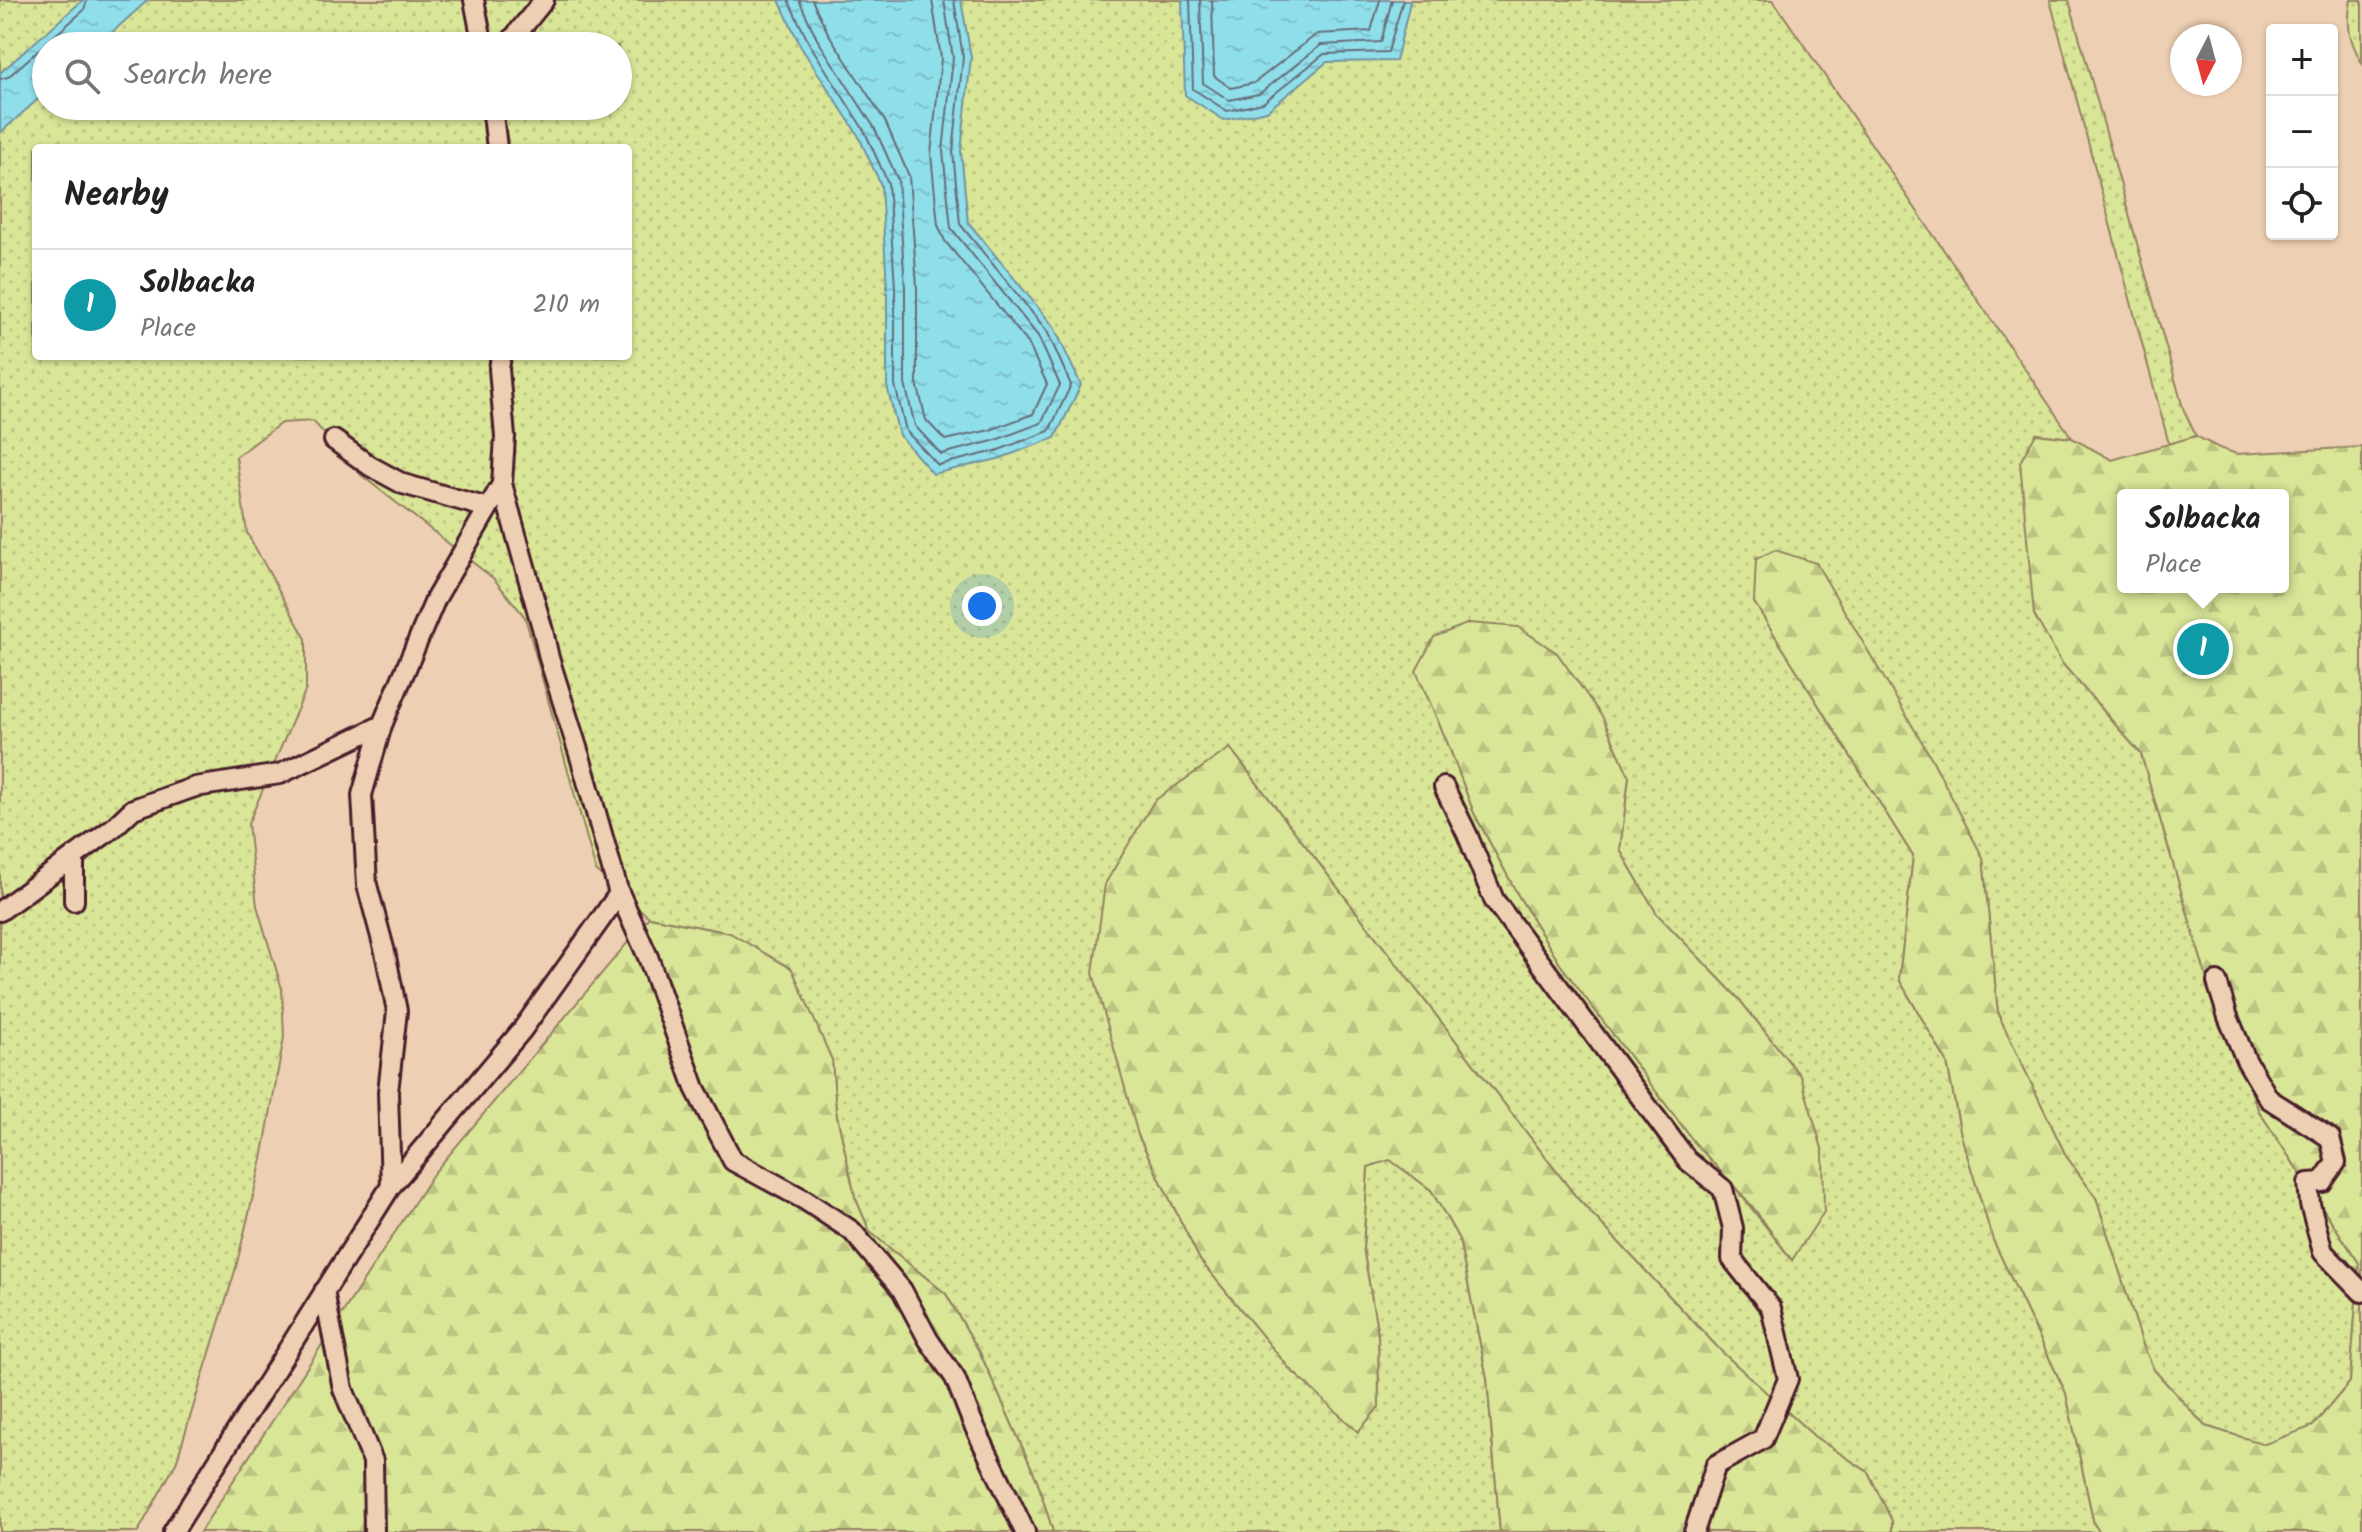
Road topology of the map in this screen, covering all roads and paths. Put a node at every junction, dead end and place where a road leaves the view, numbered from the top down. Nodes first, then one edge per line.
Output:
1 (474, 0) edge
2 (544, 0) edge
3 (480, 32) edge
4 (518, 32) edge
5 (494, 120) edge
6 (497, 144) edge
7 (500, 360) edge
8 (334, 440) dead end
9 (502, 484) junction
10 (488, 508) junction
11 (382, 725) junction
12 (1444, 787) dead end
13 (74, 856) junction
14 (618, 890) junction
15 (74, 901) dead end
16 (0, 911) edge
17 (2217, 982) dead end
18 (391, 1186) junction
19 (324, 1291) junction
20 (2362, 1292) edge
21 (173, 1532) edge
22 (374, 1532) edge
23 (1025, 1532) edge
24 (1694, 1532) edge

1 - 3 lane
2 - 4 lane
5 - 6 lane
7 - 9 lane
8 - 10 lane
9 - 10 lane
9 - 14 lane
10 - 11 lane
11 - 13 lane
11 - 18 lane
12 - 24 lane
13 - 15 lane
13 - 16 lane
14 - 18 lane
14 - 23 lane
17 - 20 lane
18 - 19 lane
19 - 21 lane
19 - 22 lane

